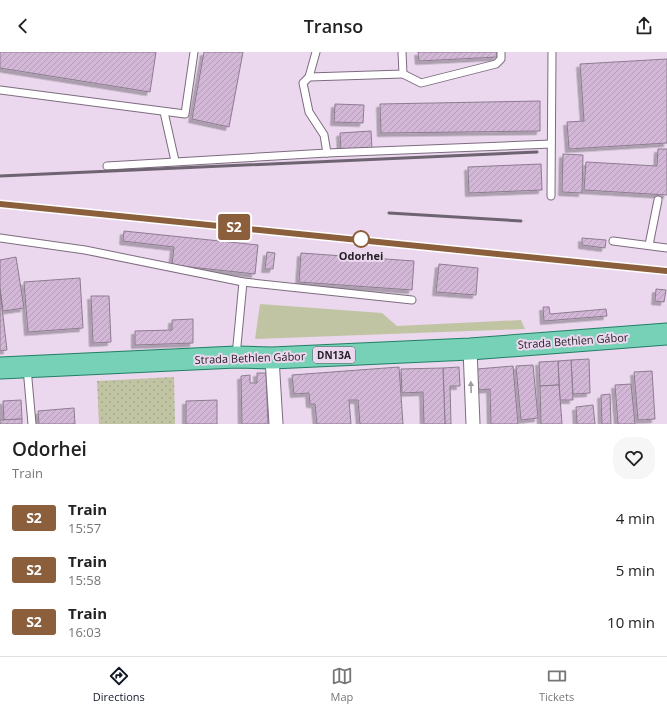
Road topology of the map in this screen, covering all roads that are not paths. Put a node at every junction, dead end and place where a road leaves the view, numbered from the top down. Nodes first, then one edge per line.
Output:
1 (194, 52) edge
2 (316, 52) edge
3 (402, 52) edge
4 (501, 52) edge
5 (552, 52) edge
6 (403, 74) junction
7 (309, 77) junction
8 (0, 90) edge
9 (164, 112) junction
10 (551, 144) junction
11 (327, 153) junction
12 (175, 161) junction
13 (107, 166) dead end
14 (551, 196) dead end
15 (658, 200) dead end
16 (0, 238) edge
17 (613, 241) dead end
18 (649, 245) junction
19 (667, 248) edge
20 (243, 282) junction
21 (412, 300) dead end
22 (667, 334) edge
23 (470, 349) junction
24 (236, 357) junction
25 (272, 358) junction
26 (27, 367) junction
27 (0, 368) edge
28 (32, 424) edge
29 (276, 424) edge
30 (473, 424) edge

1 - 9 lane
2 - 7 lane
3 - 6 lane
4 - 6 lane
5 - 10 lane
6 - 7 lane
7 - 11 lane
8 - 9 lane
9 - 12 lane
10 - 11 lane
10 - 14 lane
11 - 12 lane
12 - 13 lane
15 - 18 lane
16 - 20 lane
17 - 18 lane
18 - 19 lane
20 - 21 lane
20 - 24 lane
22 - 23 main road, Strada Bethlen Gábor / DN13A
23 - 25 main road, Strada Bethlen Gábor / DN13A
30 -> 23 street
24 - 25 main road, Strada Bethlen Gábor / DN13A
24 - 26 main road, Strada Bethlen Gábor / DN13A
25 - 29 street
26 - 27 main road, Strada Bethlen Gábor / DN13A
26 - 28 lane

